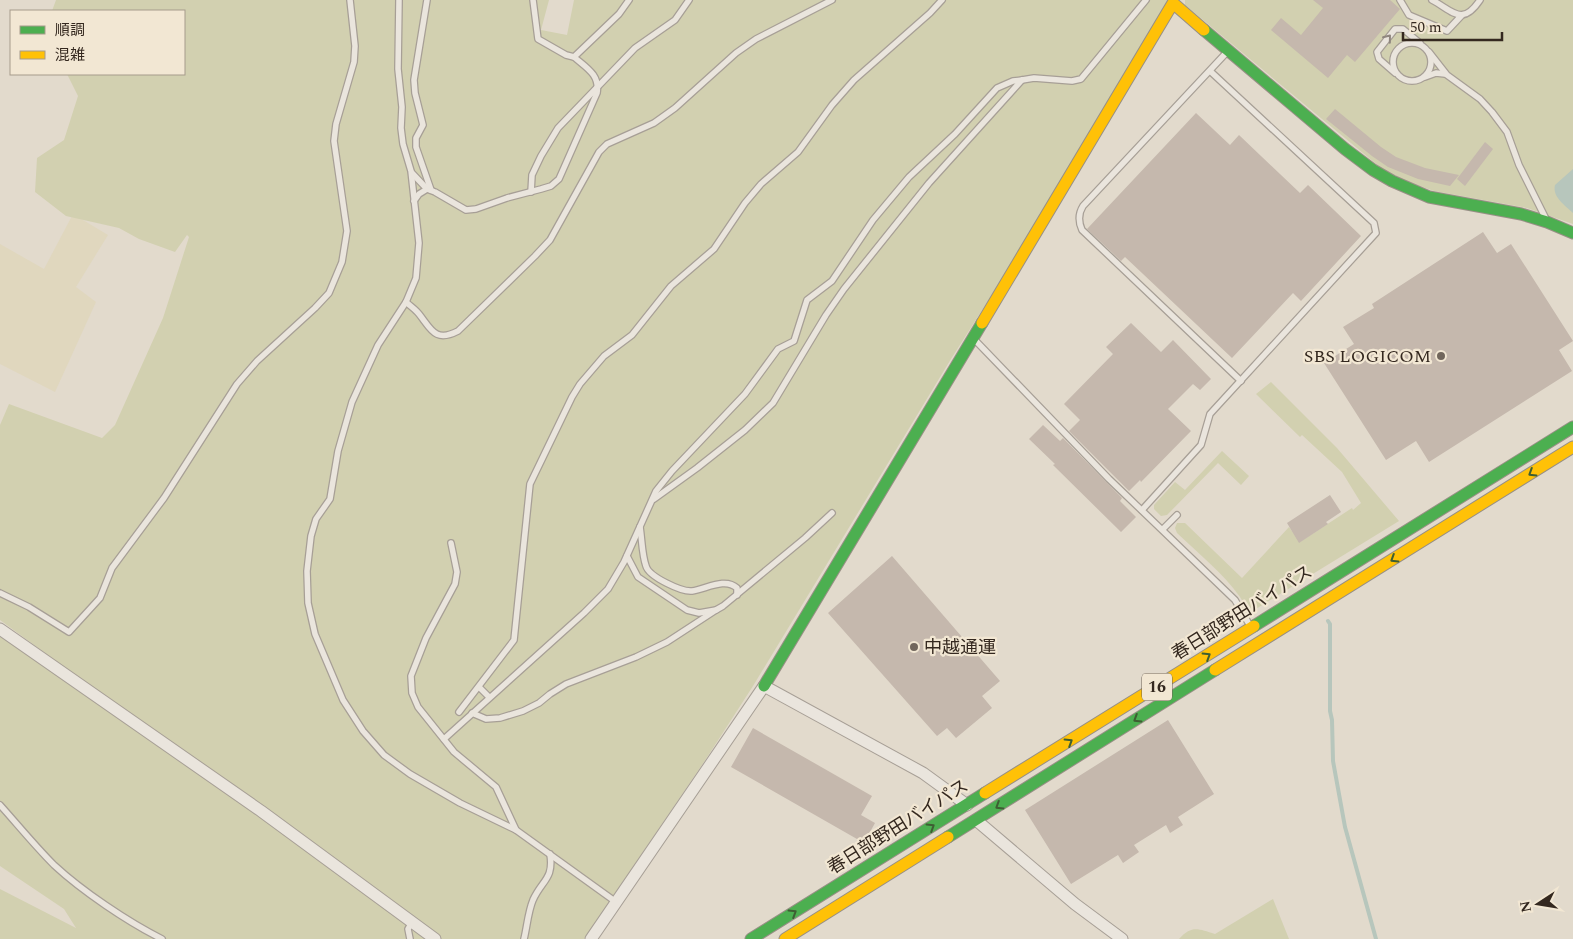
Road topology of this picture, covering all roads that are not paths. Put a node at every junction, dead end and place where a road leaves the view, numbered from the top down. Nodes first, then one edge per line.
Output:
1 (350, 0) edge
2 (399, 0) edge
3 (427, 0) edge
4 (533, 0) edge
5 (629, 0) edge
6 (689, 0) edge
7 (832, 0) edge
8 (942, 0) edge
9 (1146, 0) edge
10 (1400, 0) edge
11 (1432, 0) edge
12 (1480, 0) edge
13 (1174, 2) edge
14 (1462, 16) junction
15 (1427, 50) junction
16 (1228, 51) junction
17 (574, 57) junction
18 (1210, 71) junction
19 (1397, 74) junction
20 (1447, 75) junction
21 (1022, 80) junction
22 (1420, 80) junction
23 (598, 84) junction
24 (411, 171) junction
25 (429, 190) junction
26 (531, 192) junction
27 (414, 201) junction
28 (1547, 221) junction
29 (1573, 233) edge
30 (406, 302) junction
31 (972, 337) junction
32 (1240, 381) junction
33 (1573, 427) edge
34 (1573, 447) edge
35 (652, 500) junction
36 (1142, 510) junction
37 (832, 513) dead end
38 (1177, 515) dead end
39 (640, 526) junction
40 (1162, 530) junction
41 (451, 543) dead end
42 (627, 556) junction
43 (0, 593) edge
44 (737, 595) junction
45 (716, 610) junction
46 (0, 628) edge
47 (1251, 628) junction
48 (764, 686) junction
49 (479, 687) junction
50 (490, 697) junction
51 (459, 712) dead end
52 (472, 713) junction
53 (444, 739) junction
54 (0, 805) edge
55 (967, 805) junction
56 (976, 820) junction
57 (516, 830) junction
58 (550, 854) junction
59 (616, 902) junction
60 (412, 922) junction
61 (162, 939) edge
62 (410, 939) edge
63 (435, 939) edge
64 (524, 939) edge
65 (591, 939) edge
66 (751, 939) edge
67 (785, 939) edge
68 (1122, 939) edge

1 - 43 lane
2 - 24 lane
3 - 25 lane
4 - 17 lane
5 - 17 lane
6 - 23 lane
7 - 30 lane
8 - 49 lane
9 - 21 lane
10 - 14 lane
11 - 14 lane
12 - 14 lane
13 - 16 main road
13 - 31 main road
15 - 19 lane
19 -> 15 lane
15 - 20 lane
15 - 22 lane
16 - 18 lane
16 - 28 main road
17 - 23 lane
18 - 32 lane
18 - 32 lane
19 - 22 lane
20 - 22 lane
20 - 28 lane
21 - 35 lane
21 - 35 lane
23 - 26 lane
23 - 26 lane
24 - 25 lane
24 - 27 lane
25 - 26 lane
25 - 27 lane
27 - 30 lane
28 - 29 main road
30 - 57 lane
31 - 36 lane
31 - 48 main road
32 - 36 lane
33 - 47 main road, 春日部野田バイパス / 16
34 -> 56 main road, 春日部野田バイパス / 16
35 - 39 lane
36 - 40 lane
37 - 44 lane
38 - 40 lane
39 - 42 lane
39 - 44 lane
40 - 47 lane
41 - 53 lane
42 - 45 lane
42 - 50 lane
44 - 45 lane
45 - 52 lane
46 - 60 street
55 -> 47 main road, 春日部野田バイパス / 16
48 - 55 street
48 - 59 street
49 - 50 lane
49 - 51 lane
50 - 52 lane
52 - 53 lane
53 - 57 lane
54 - 61 lane
66 -> 55 main road, 春日部野田バイパス / 16
56 - 67 main road, 春日部野田バイパス / 16
56 - 68 street
57 - 58 lane
58 - 59 lane
58 - 64 lane
59 - 65 street
60 - 62 lane
60 - 63 street

